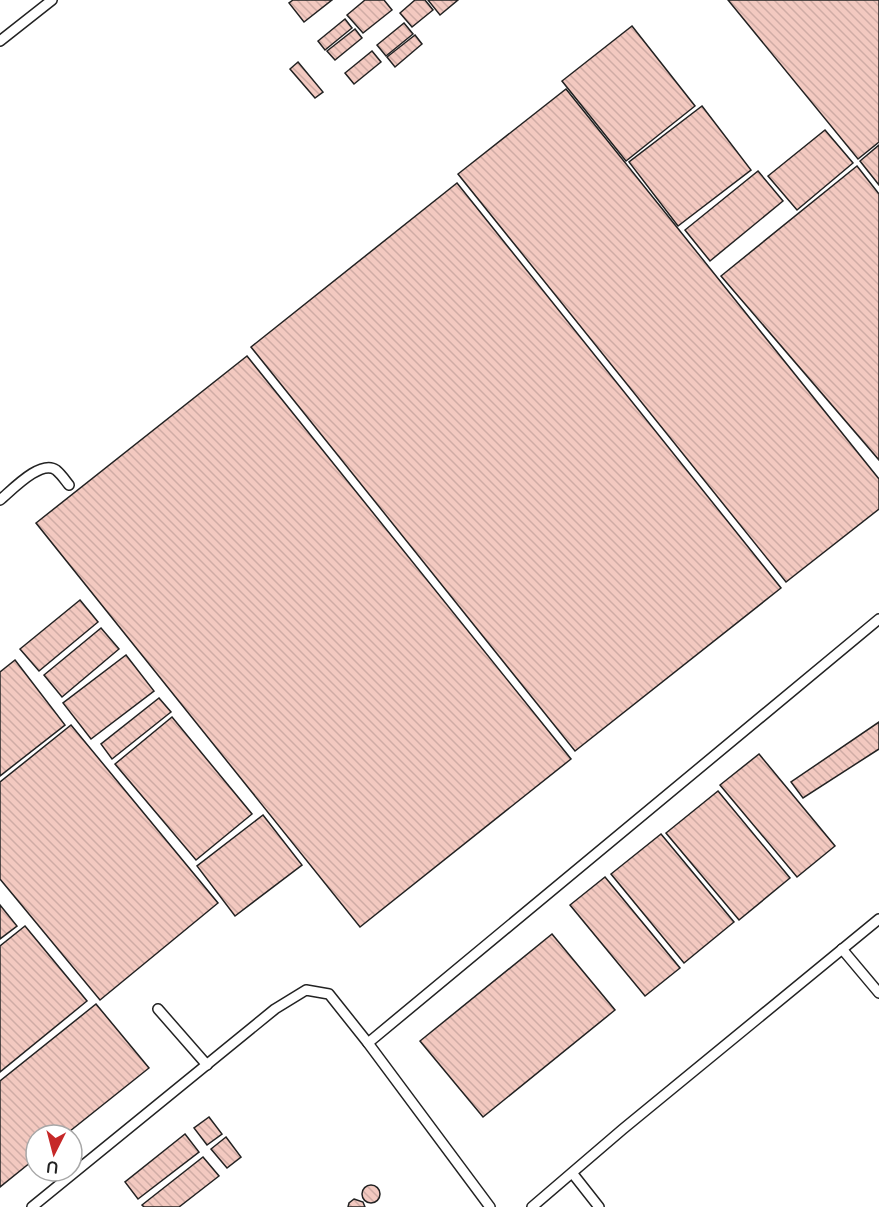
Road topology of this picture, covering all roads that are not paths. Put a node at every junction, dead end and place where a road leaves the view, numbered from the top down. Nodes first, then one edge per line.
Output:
1 (52, 0) edge
2 (0, 41) edge
3 (69, 485) dead end
4 (0, 500) edge
5 (879, 619) edge
6 (879, 918) edge
7 (842, 949) junction
8 (879, 993) edge
9 (158, 1009) dead end
10 (368, 1043) junction
11 (207, 1065) junction
12 (573, 1174) junction
13 (32, 1207) edge
14 (490, 1207) edge
15 (532, 1207) edge
16 (599, 1207) edge

1 - 2 lane
3 - 4 lane
5 - 10 lane
6 - 7 lane
7 - 8 lane
7 - 12 lane
9 - 11 lane
10 - 11 lane
10 - 14 lane
11 - 13 lane
12 - 15 lane
12 - 16 lane

